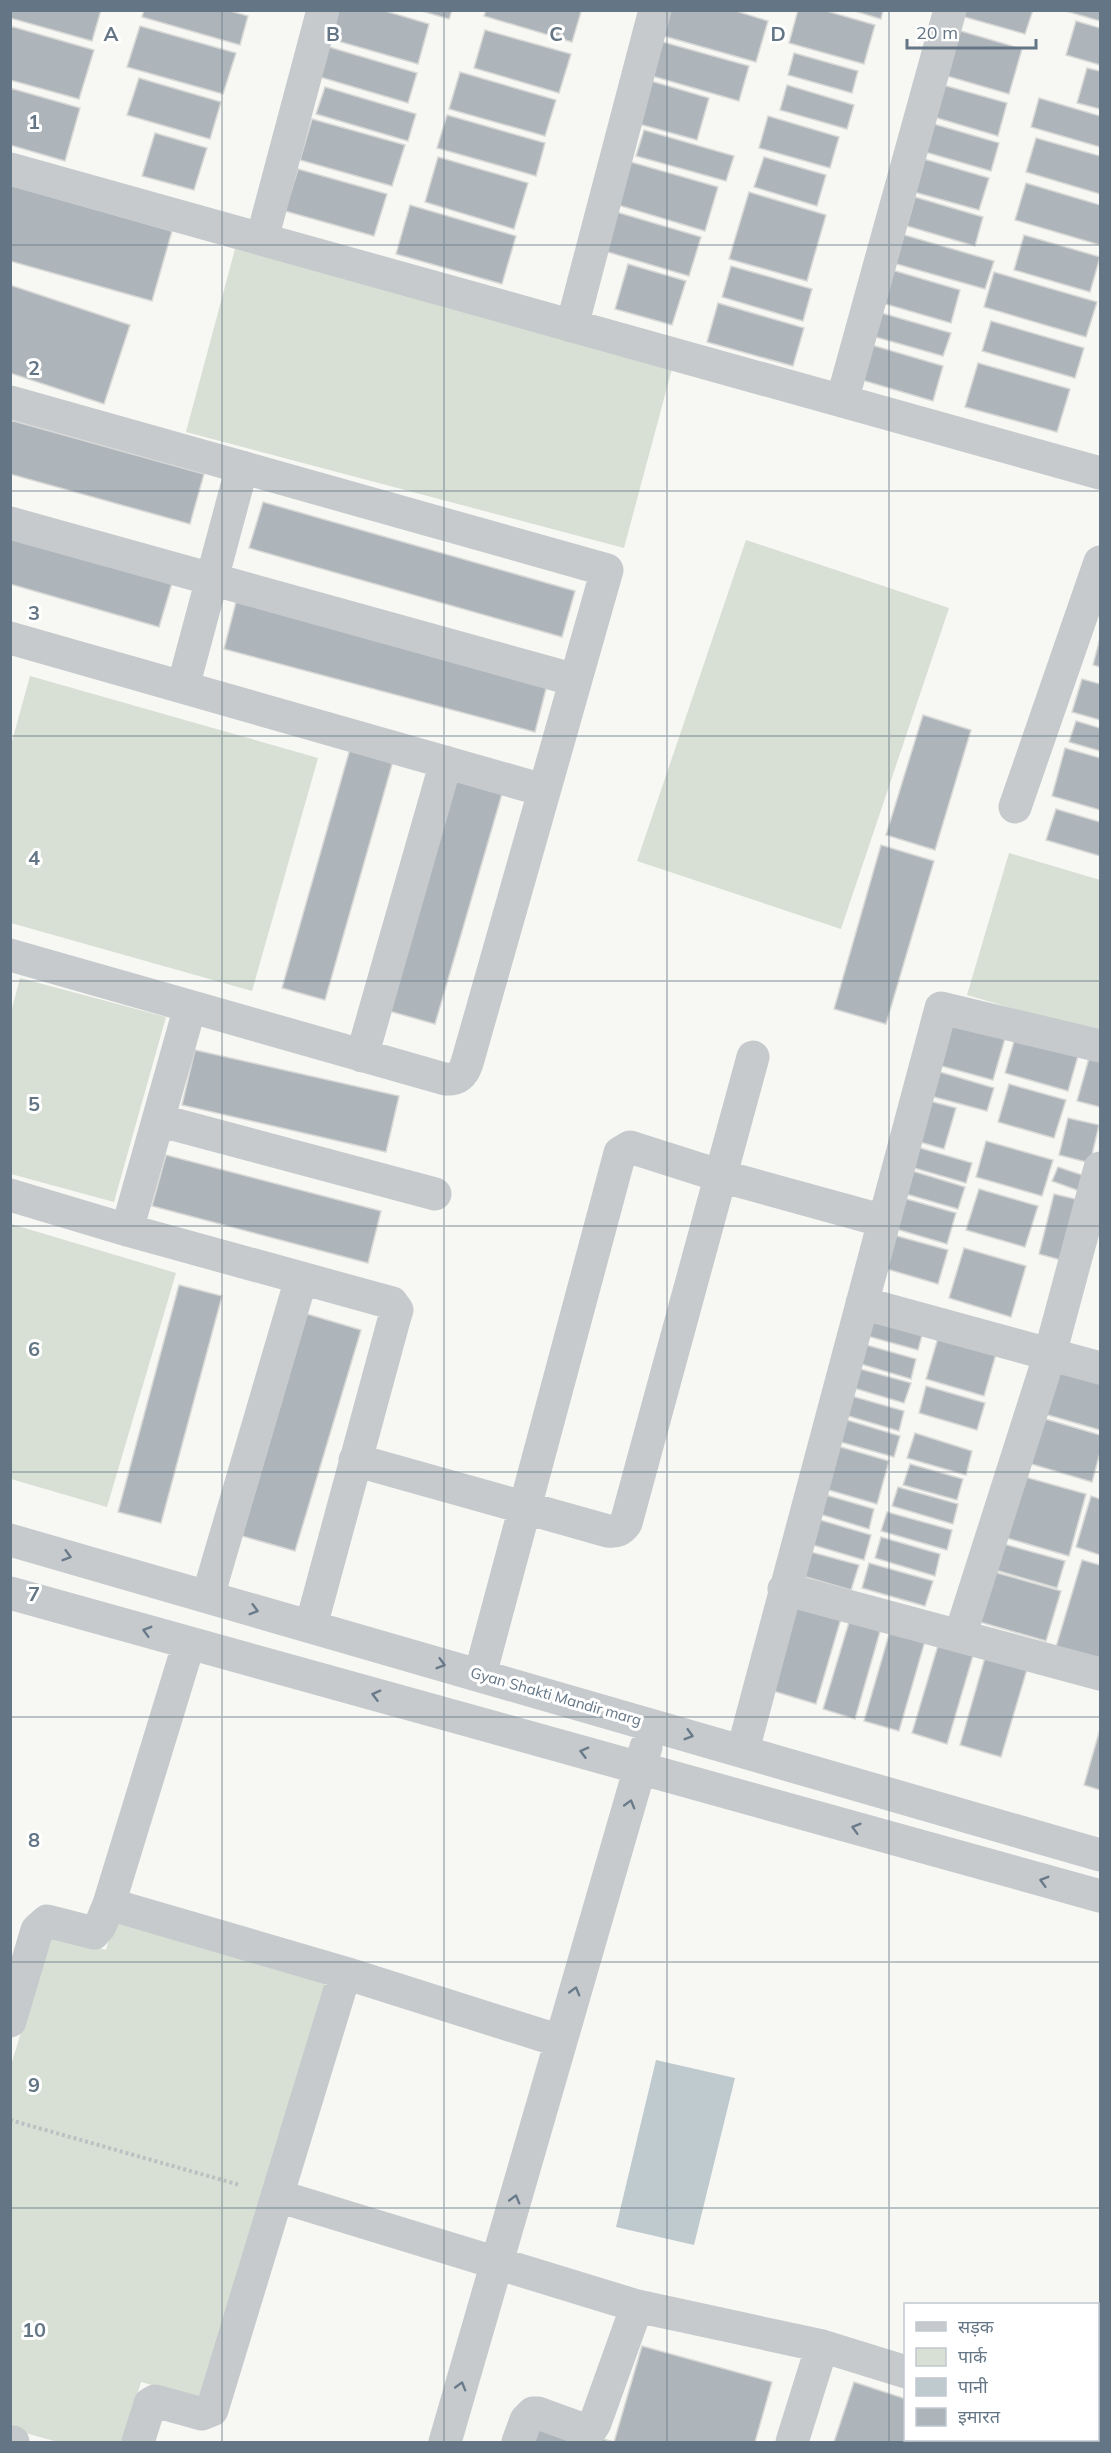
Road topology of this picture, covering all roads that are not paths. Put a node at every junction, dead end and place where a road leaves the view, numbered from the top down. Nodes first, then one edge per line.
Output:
1 (323, 10) edge
2 (655, 10) edge
3 (950, 10) edge
4 (10, 169) edge
5 (262, 239) junction
6 (572, 326) junction
7 (842, 401) junction
8 (10, 402) edge
9 (242, 467) junction
10 (1101, 473) edge
11 (10, 523) edge
12 (1101, 562) edge
13 (212, 578) junction
14 (10, 638) edge
15 (575, 680) junction
16 (183, 687) junction
17 (446, 762) junction
18 (543, 790) junction
19 (1016, 807) dead end
20 (10, 955) edge
21 (190, 1007) junction
22 (1101, 1046) edge
23 (362, 1056) junction
24 (753, 1057) dead end
25 (158, 1120) junction
26 (1101, 1168) edge
27 (721, 1176) junction
28 (435, 1194) dead end
29 (10, 1195) edge
30 (884, 1221) junction
31 (127, 1230) junction
32 (301, 1279) junction
33 (862, 1303) junction
34 (1050, 1354) junction
35 (1101, 1368) edge
36 (355, 1460) junction
37 (523, 1507) junction
38 (10, 1540) edge
39 (784, 1589) junction
40 (10, 1593) edge
41 (208, 1596) junction
42 (310, 1626) junction
43 (960, 1636) junction
44 (189, 1643) junction
45 (1101, 1674) edge
46 (480, 1675) junction
47 (652, 1724) junction
48 (743, 1750) junction
49 (640, 1768) junction
50 (1101, 1855) edge
51 (1101, 1896) edge
52 (109, 1904) junction
53 (345, 1973) junction
54 (10, 2021) edge
55 (560, 2041) junction
56 (278, 2196) junction
57 (497, 2263) junction
58 (636, 2306) junction
59 (822, 2346) junction
60 (904, 2371) edge
61 (138, 2442) edge
62 (445, 2442) edge
63 (518, 2442) edge
64 (792, 2442) edge

1 - 5 street
2 - 6 street
3 - 7 street
4 - 5 street
5 - 6 street
6 - 7 street
7 - 10 street
8 - 9 street
9 - 13 street
9 - 15 street
11 - 13 street
12 - 19 street
13 - 15 street
13 - 16 street
14 - 16 street
15 - 18 street
16 - 17 street
17 - 18 street
17 - 23 street
18 - 23 street
20 - 21 street
21 - 23 street
21 - 25 street
22 - 30 street
24 - 27 street
25 - 28 street
25 - 31 street
26 - 34 street
27 - 30 street
27 - 37 street
27 - 37 street
29 - 31 street
30 - 33 street
31 - 32 street
32 - 36 street
32 - 41 street
33 - 34 street
33 - 39 street
34 - 35 street
34 - 43 street
36 - 37 street
36 - 42 street
37 - 46 street
38 -> 41 street, Gyan Shakti Mandir marg
39 - 43 street
39 - 48 street
44 -> 40 street
41 -> 42 street, Gyan Shakti Mandir marg
42 -> 46 street, Gyan Shakti Mandir marg
43 - 45 street
49 -> 44 street
44 - 52 street
46 - 47 street, Gyan Shakti Mandir marg
47 -> 48 street, Gyan Shakti Mandir marg
47 - 49 street
48 - 50 street, Gyan Shakti Mandir marg
51 -> 49 street
55 -> 49 street
52 - 53 street
52 - 54 street
53 - 55 street
53 - 56 street
57 -> 55 street
56 - 57 street
56 - 61 street
57 - 58 street
62 -> 57 street
58 - 59 street
58 - 63 street
59 - 60 street
59 - 64 street

